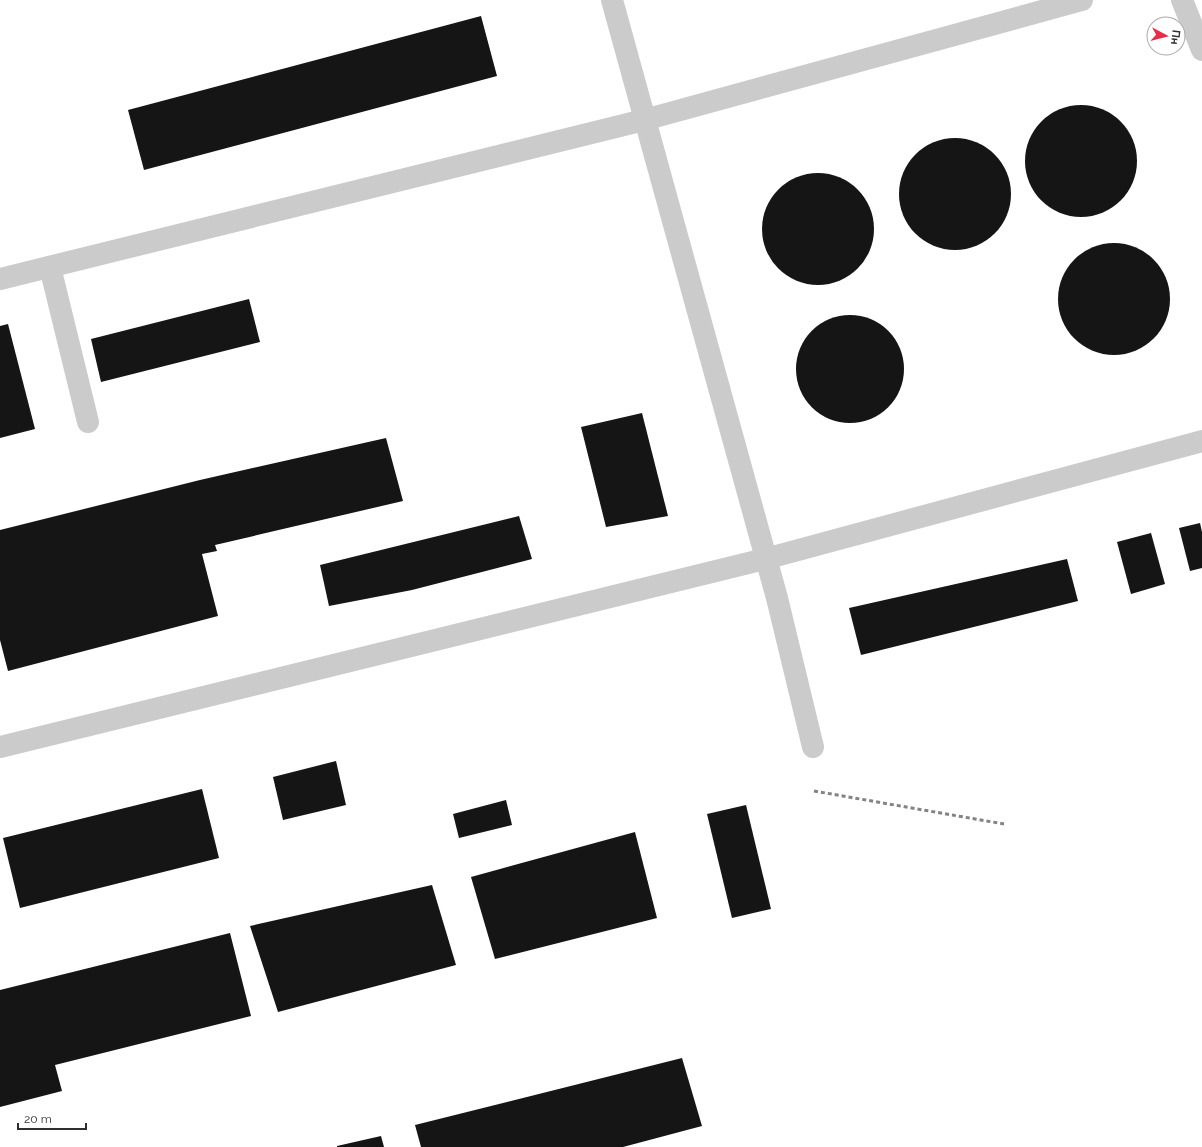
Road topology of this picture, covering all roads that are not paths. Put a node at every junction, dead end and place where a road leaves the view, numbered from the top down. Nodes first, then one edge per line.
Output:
1 (612, 0) edge
2 (1082, 0) edge
3 (1182, 0) edge
4 (1202, 50) edge
5 (644, 120) junction
6 (50, 267) junction
7 (0, 279) edge
8 (88, 422) dead end
9 (1202, 441) edge
10 (765, 559) junction
11 (0, 747) edge
12 (812, 747) dead end

1 - 5 lane
2 - 5 lane
3 - 4 lane
5 - 6 lane
5 - 10 lane
6 - 7 lane
6 - 8 lane
9 - 10 lane
10 - 11 lane
10 - 12 lane

